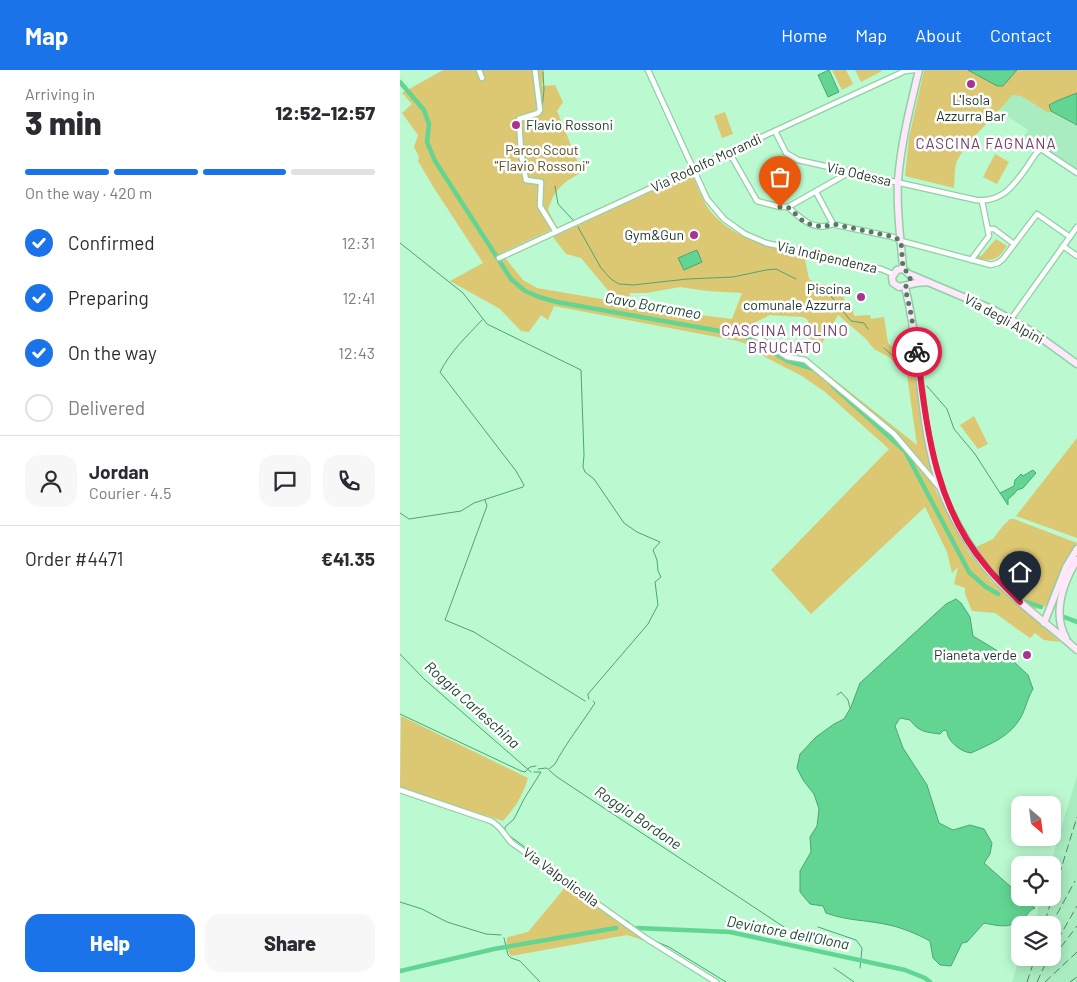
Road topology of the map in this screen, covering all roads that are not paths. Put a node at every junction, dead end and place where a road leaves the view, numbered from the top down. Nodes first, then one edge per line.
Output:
1 (479, 70) edge
2 (535, 70) edge
3 (648, 70) edge
4 (914, 70) edge
5 (919, 70) edge
6 (482, 78) dead end
7 (775, 131) junction
8 (729, 152) junction
9 (693, 169) junction
10 (850, 172) junction
11 (1077, 173) edge
12 (898, 182) junction
13 (816, 192) junction
14 (982, 201) junction
15 (788, 207) junction
16 (833, 224) junction
17 (1077, 227) edge
18 (988, 229) junction
19 (556, 232) junction
20 (1070, 237) junction
21 (901, 241) junction
22 (1014, 244) junction
23 (1063, 246) junction
24 (1077, 256) edge
25 (499, 258) dead end
26 (971, 260) junction
27 (903, 269) junction
28 (893, 274) junction
29 (909, 274) junction
30 (928, 282) junction
31 (906, 286) junction
32 (1011, 319) junction
33 (756, 336) dead end
34 (1077, 364) edge
35 (942, 491) junction
36 (1077, 549) edge
37 (1077, 560) edge
38 (1052, 603) junction
39 (1059, 612) junction
40 (1034, 613) junction
41 (1047, 624) junction
42 (1068, 642) junction
43 (1077, 650) edge
44 (400, 790) edge
45 (716, 982) edge

1 - 6 street
2 - 19 street
3 - 9 street, Via Indipendenza
4 - 7 street, Via Rodolfo Morandi
5 - 12 main road
7 - 8 street, Via Rodolfo Morandi
7 - 10 street, Via Odessa
8 - 9 street, Via Rodolfo Morandi
8 - 15 street
9 - 19 street, Via Rodolfo Morandi
9 - 28 street, Via Indipendenza
10 - 12 street, Via Odessa
10 - 13 street
11 - 14 street
12 - 14 street, Via Odessa
12 - 21 main road
13 - 15 street
13 - 16 street
14 - 18 street
15 - 16 street
16 - 21 street
17 - 20 street
18 - 22 street
18 - 26 street
19 - 25 street, Via Rodolfo Morandi
20 - 22 street
20 - 23 street
21 - 26 street
21 - 27 main road
22 - 26 street
23 - 24 street
23 - 32 street
27 - 28 main road
27 - 29 main road
28 - 31 main road
29 - 30 main road, Via degli Alpini
29 - 31 main road
30 - 31 main road
30 - 32 main road, Via degli Alpini
31 - 35 main road
32 - 34 main road, Via degli Alpini
33 - 35 street
35 - 40 main road
36 - 38 main road
37 - 39 main road
38 - 40 main road
38 - 41 main road
39 - 41 main road
39 - 42 main road
40 - 41 main road
41 - 42 main road
42 - 43 main road
44 - 45 street, Via Valpolicella

